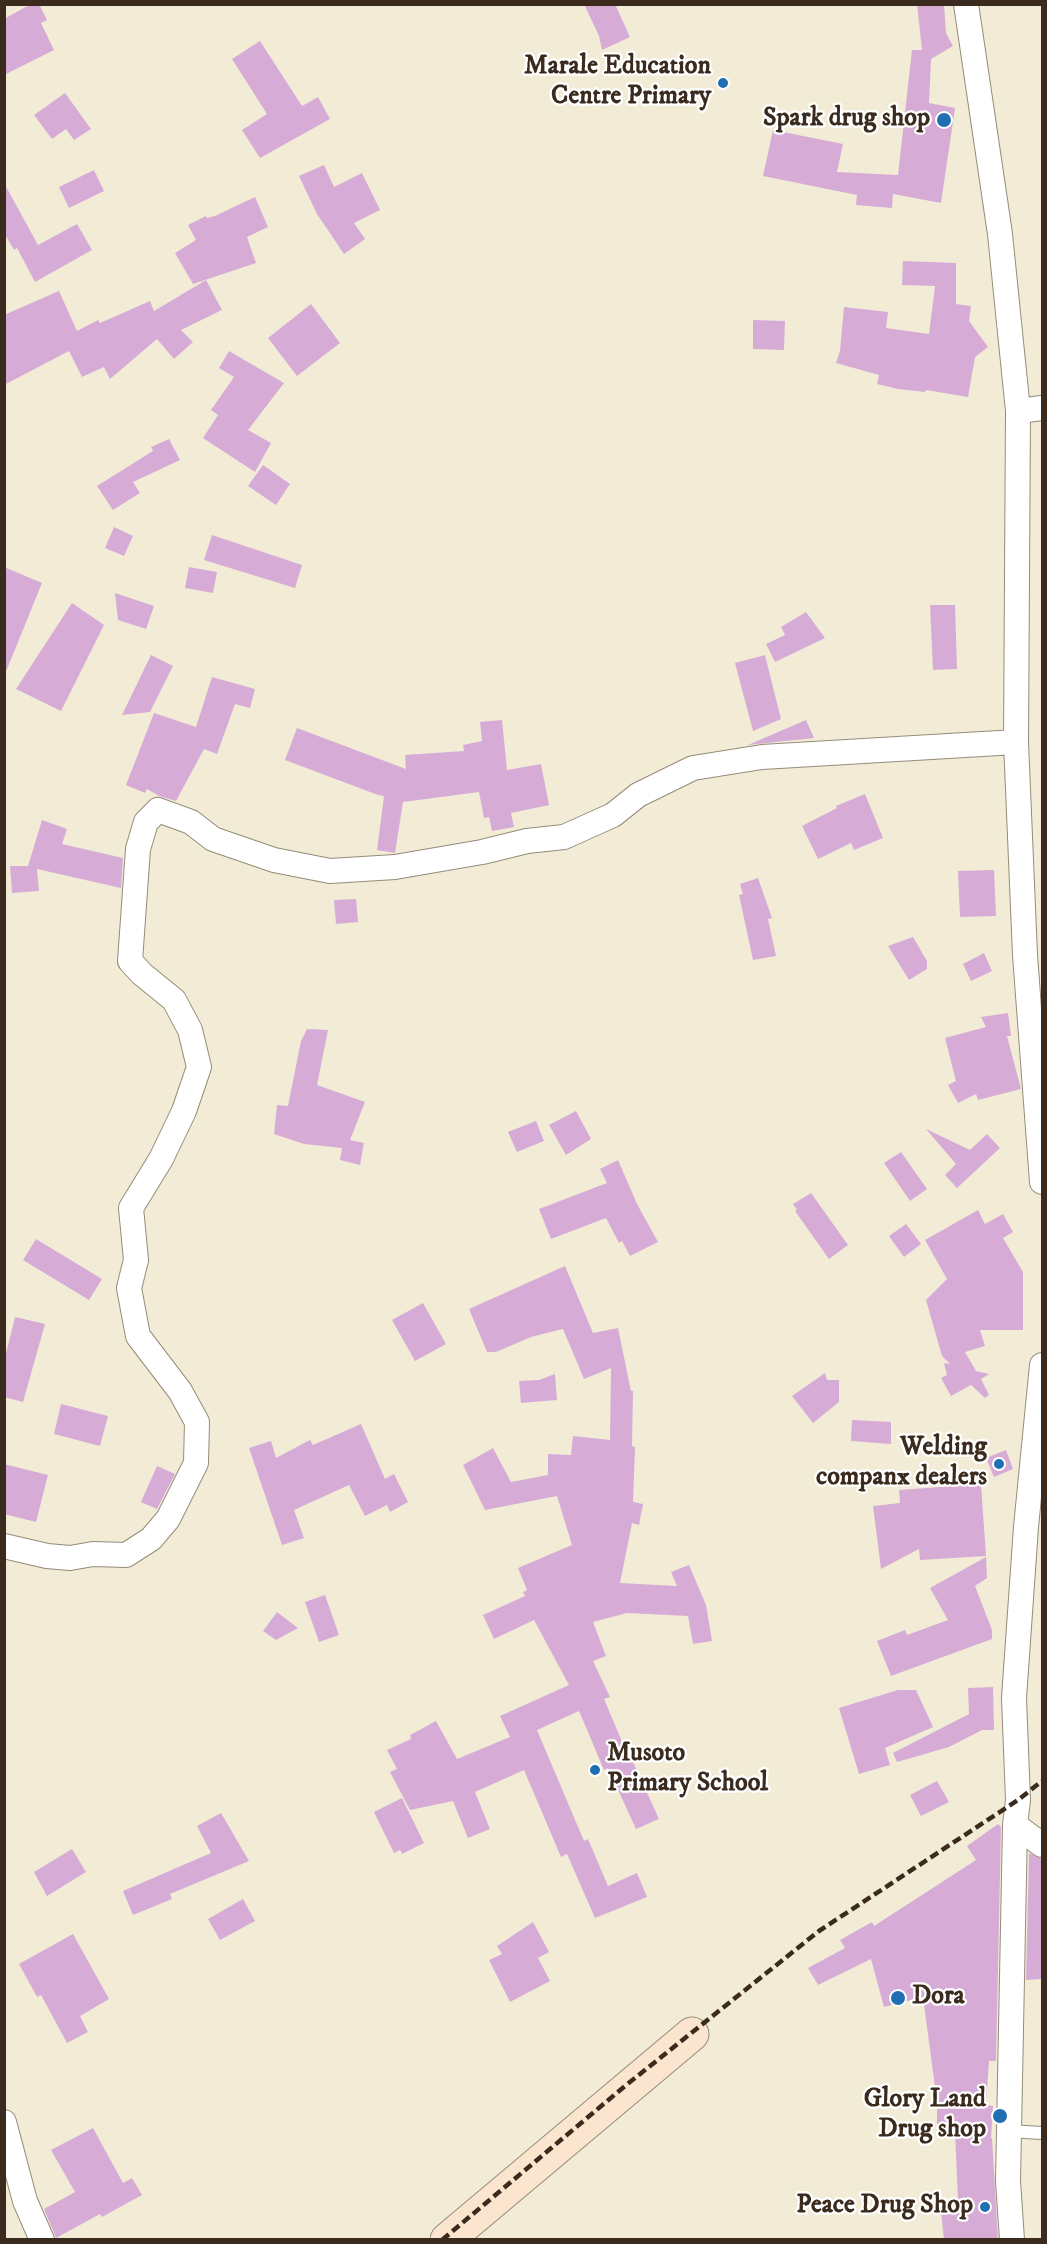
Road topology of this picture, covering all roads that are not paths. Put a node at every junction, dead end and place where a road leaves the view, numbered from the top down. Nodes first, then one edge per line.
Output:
1 (966, 4) edge
2 (1042, 408) edge
3 (1018, 411) junction
4 (1016, 742) junction
5 (1042, 1182) edge
6 (1042, 1365) edge
7 (4, 1546) edge
8 (1015, 1825) junction
9 (1042, 1845) edge
10 (692, 2034) dead end
11 (4, 2122) edge
12 (1009, 2131) junction
13 (1042, 2133) edge
14 (42, 2240) edge
15 (447, 2240) edge
16 (1012, 2240) edge

1 - 3 street
2 - 3 street
3 - 4 street
4 - 5 street
4 - 7 street
6 - 8 street
8 - 9 street
8 - 12 street
10 - 15 main road
11 - 14 street
12 - 13 lane
12 - 16 street

